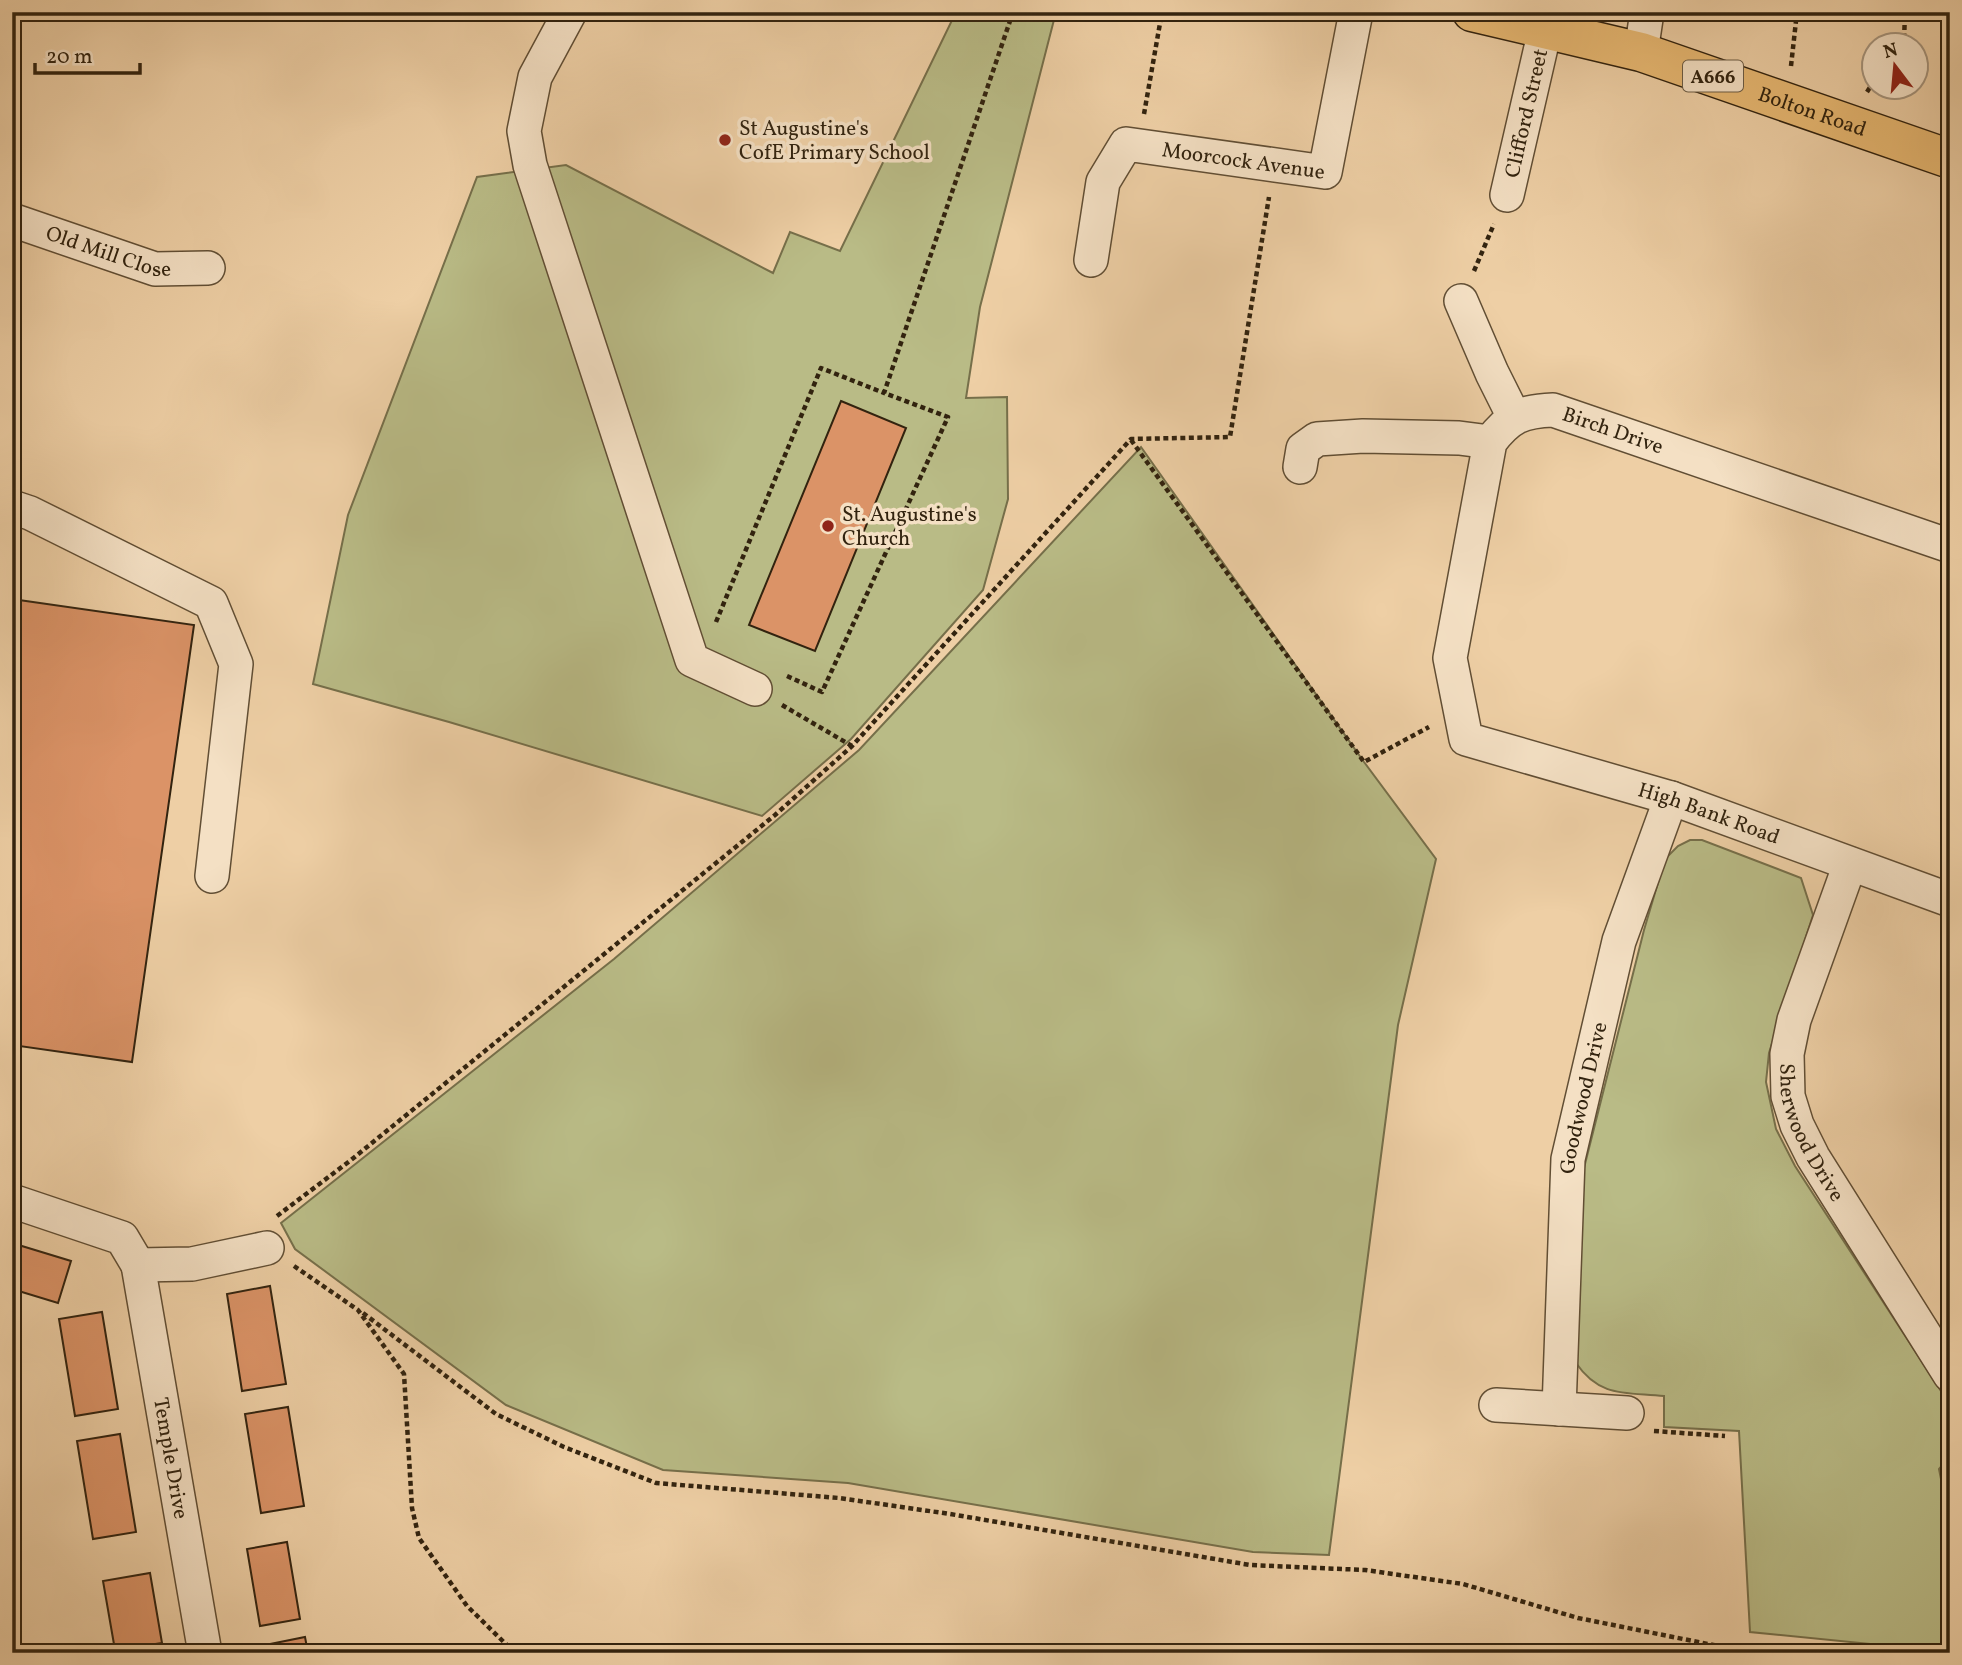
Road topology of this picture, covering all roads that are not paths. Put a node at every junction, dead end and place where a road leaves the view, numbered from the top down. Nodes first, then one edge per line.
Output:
1 (570, 12) edge
2 (1356, 12) edge
3 (1472, 12) edge
4 (1647, 12) edge
5 (1545, 30) junction
6 (1641, 52) junction
7 (1950, 159) edge
8 (1507, 195) road end
9 (12, 220) edge
10 (1091, 260) dead end
11 (208, 268) dead end
12 (1461, 301) road end
13 (1514, 417) junction
14 (1490, 442) junction
15 (1300, 467) dead end
16 (12, 507) edge
17 (1950, 546) edge
18 (755, 689) road end
19 (1671, 798) junction
20 (1850, 864) junction
21 (212, 876) dead end
22 (1950, 900) edge
23 (12, 1201) edge
24 (267, 1248) road end
25 (138, 1265) junction
26 (1950, 1375) edge
27 (1496, 1405) dead end
28 (1559, 1409) junction
29 (1627, 1413) road end
30 (205, 1653) edge

1 - 18 street
2 - 10 street, Moorcock Avenue
3 - 5 main road, Bolton Road / A666
4 - 6 street
5 - 6 main road, Bolton Road / A666
5 - 8 street, Clifford Street
6 - 7 main road, Bolton Road / A666
9 - 11 street, Old Mill Close
12 - 13 street
13 - 14 street
13 - 17 street, Birch Drive
14 - 15 street
14 - 19 street, High Bank Road
16 - 21 street
19 - 20 street, High Bank Road
19 - 28 street, Goodwood Drive
20 - 22 street, High Bank Road
20 - 26 street, Sherwood Drive
23 - 25 street, Temple Drive
24 - 25 street
25 - 30 street, Temple Drive
27 - 28 street
28 - 29 street

